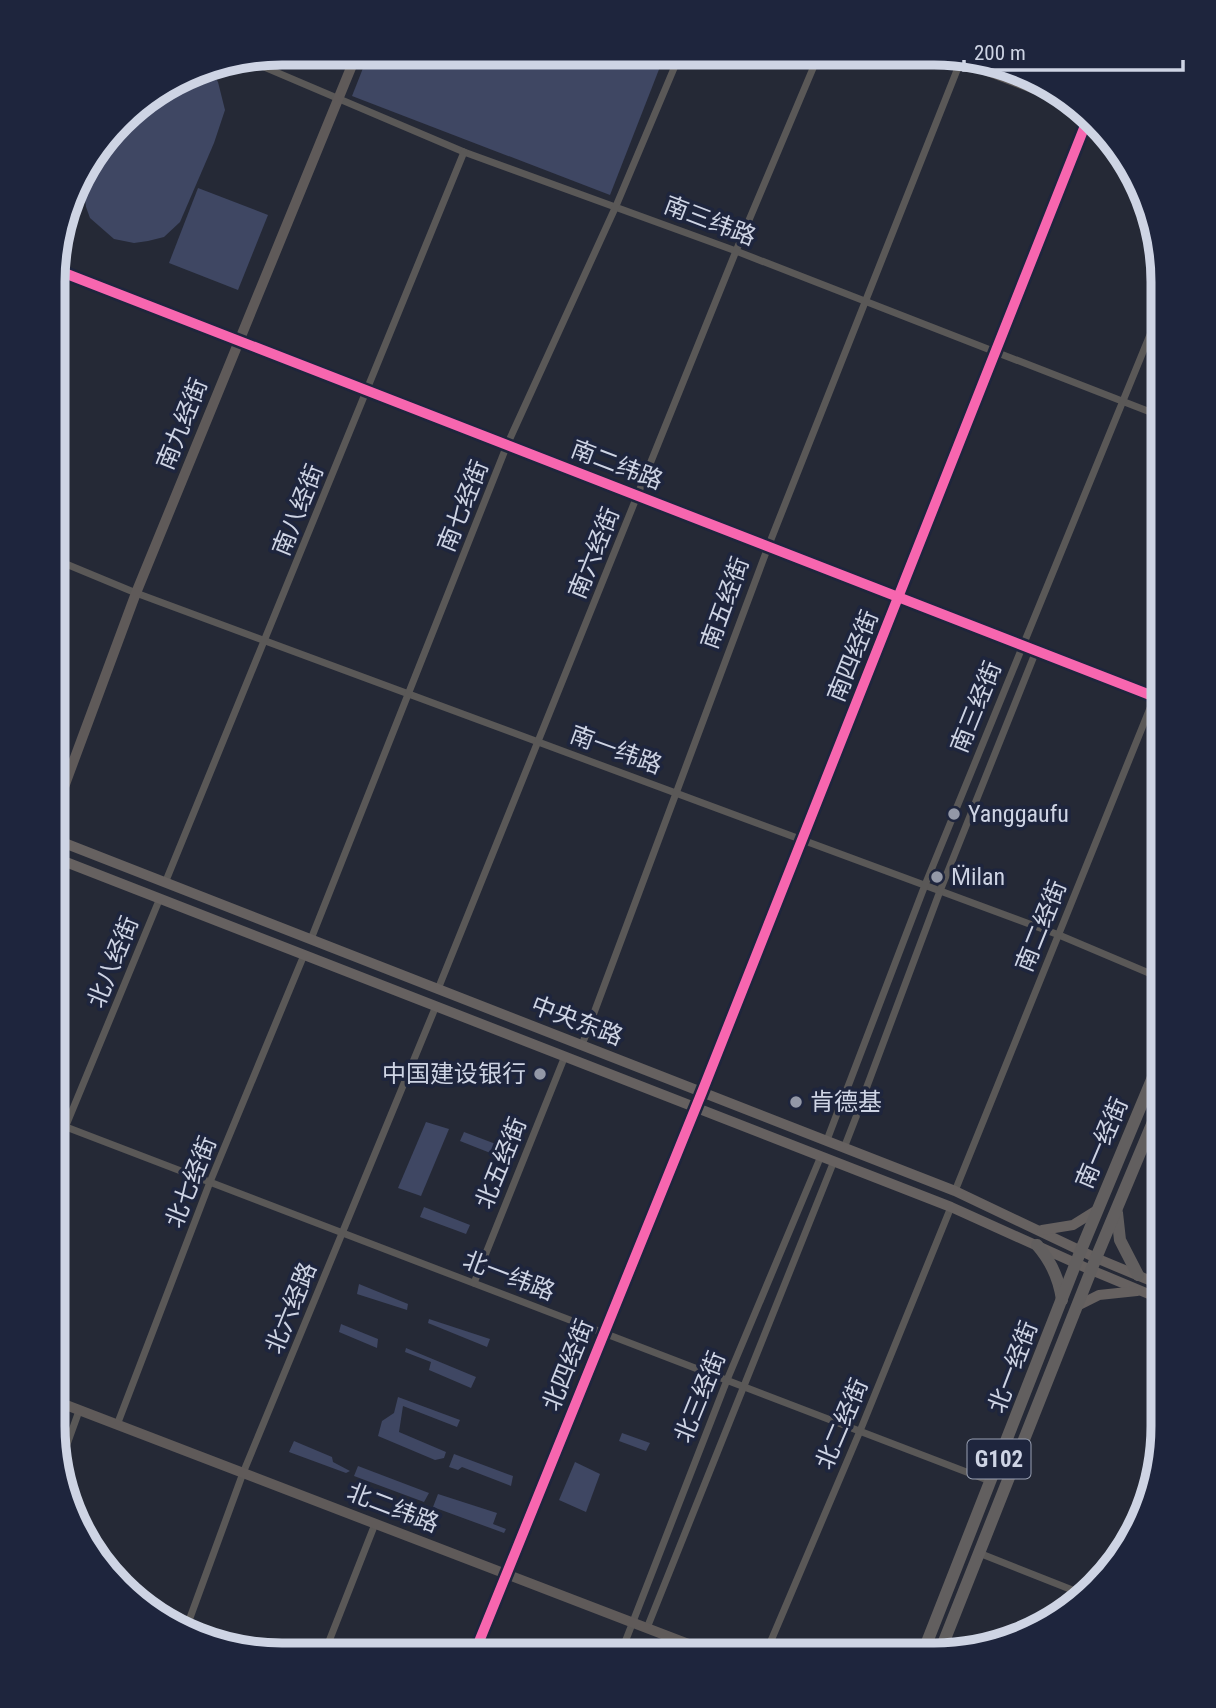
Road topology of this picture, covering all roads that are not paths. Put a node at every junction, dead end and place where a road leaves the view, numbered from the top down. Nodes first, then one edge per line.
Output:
1 (352, 65) edge
2 (675, 65) edge
3 (813, 65) edge
4 (262, 66) edge
5 (958, 67) edge
6 (339, 97) junction
7 (1085, 126) edge
8 (464, 152) junction
9 (616, 206) junction
10 (736, 251) junction
11 (66, 274) edge
12 (864, 303) junction
13 (1151, 333) edge
14 (239, 341) junction
15 (995, 352) junction
16 (367, 391) junction
17 (1124, 402) junction
18 (1151, 412) edge
19 (507, 445) junction
20 (637, 496) junction
21 (768, 547) junction
22 (65, 564) edge
23 (136, 593) junction
24 (899, 598) junction
25 (265, 641) junction
26 (1022, 646) junction
27 (1036, 651) junction
28 (409, 694) junction
29 (1151, 695) edge
30 (1151, 707) edge
31 (539, 743) junction
32 (65, 784) edge
33 (676, 793) junction
34 (802, 840) junction
35 (65, 843) edge
36 (65, 861) edge
37 (165, 883) junction
38 (925, 885) junction
39 (940, 891) junction
40 (160, 898) junction
41 (1059, 935) junction
42 (311, 939) junction
43 (304, 955) junction
44 (1151, 974) edge
45 (438, 989) junction
46 (436, 1006) junction
47 (582, 1045) junction
48 (565, 1056) junction
49 (1151, 1082) edge
50 (846, 1089) tunnel mouth
51 (702, 1092) junction
52 (863, 1097) tunnel mouth
53 (696, 1108) junction
54 (838, 1111) tunnel mouth
55 (856, 1117) tunnel mouth
56 (66, 1127) joint
57 (1151, 1127) edge
58 (827, 1140) junction
59 (844, 1148) junction
60 (821, 1156) junction
61 (834, 1161) junction
62 (210, 1182) junction
63 (955, 1191) junction
64 (951, 1207) junction
65 (1117, 1209) junction
66 (1097, 1210) junction
67 (1039, 1231) junction
68 (342, 1233) junction
69 (1037, 1245) junction
70 (1079, 1256) junction
71 (1094, 1264) junction
72 (1138, 1275) junction
73 (1151, 1281) edge
74 (474, 1283) junction
75 (1141, 1290) junction
76 (1151, 1295) edge
77 (1062, 1300) junction
78 (1077, 1306) junction
79 (603, 1333) junction
80 (727, 1380) junction
81 (744, 1387) junction
82 (65, 1405) edge
83 (79, 1410) junction
84 (117, 1425) junction
85 (860, 1432) junction
86 (66, 1446) edge
87 (243, 1474) junction
88 (990, 1481) junction
89 (375, 1524) junction
90 (979, 1553) junction
91 (505, 1574) junction
92 (1075, 1591) edge
93 (189, 1622) edge
94 (632, 1622) junction
95 (647, 1628) junction
96 (944, 1642) edge
97 (328, 1643) edge
98 (478, 1643) edge
99 (624, 1643) edge
100 (686, 1643) edge
101 (770, 1643) edge
102 (927, 1643) edge

1 - 6 street, 南九经街
2 - 9 street, 南七经街
3 - 10 street, 南六经街
4 - 6 street, 南三纬路
5 - 12 street, 南五经街
6 - 8 street, 南三纬路
6 - 14 street, 南九经街
7 - 15 street, 南四经街
8 - 9 street, 南三纬路
8 - 16 street, 南八经街
9 - 10 street, 南三纬路
9 - 19 street, 南七经街
10 - 12 street, 南三纬路
10 - 20 street, 南六经街
11 - 14 street, 南二纬路
12 - 15 street, 南三纬路
12 - 21 street, 南五经街
13 - 17 street, 南三经街
14 - 16 street, 南二纬路
14 - 23 street, 南九经街
15 - 17 street, 南三纬路
15 - 24 street, 南四经街
16 - 19 street, 南二纬路
16 - 25 street, 南八经街
17 - 18 street, 南三纬路
17 - 26 street, 南三经街
19 - 20 street, 南二纬路
19 - 28 street, 南七经街
20 - 21 street, 南二纬路
20 - 31 street, 南六经街
21 - 24 street, 南二纬路
21 - 33 street, 南五经街
22 - 23 street, 南一纬路
23 - 25 street, 南一纬路
23 - 32 street, 南九经街
24 - 26 street, 南二纬路
24 - 34 street, 南四经街
25 - 28 street, 南一纬路
25 - 37 street, 南八经街
26 - 27 street, 南二纬路
26 - 38 street, 南三经街
27 - 29 street, 南二纬路
27 - 39 street
28 - 31 street, 南一纬路
28 - 42 street, 南七经街
30 - 41 street, 南二经街
31 - 33 street, 南一纬路
31 - 45 street, 南六经街
33 - 34 street, 南一纬路
33 - 47 street, 南五经街
34 - 38 street, 南一纬路
34 - 51 street, 南四经街
35 - 37 main road, 中央东路
36 - 40 main road, 中央东路
37 - 42 main road, 中央东路
38 - 39 street, 南一纬路
38 - 50 street, 南三经街
39 - 41 street, 南一纬路
39 - 52 street
40 - 43 main road, 中央东路
40 - 56 street, 北八经街
41 - 44 street, 南一纬路
41 - 63 street, 南二经街
42 - 45 main road, 中央东路
43 - 46 main road, 中央东路
43 - 62 street, 北七经街
45 - 47 main road, 中央东路
46 - 48 main road, 中央东路
46 - 68 street, 北六经路
47 - 51 main road, 中央东路
48 - 53 main road, 中央东路
48 - 74 street, 北五经街
49 - 66 highway, 南一经街 / G102
51 - 53 street, 北四经街
51 - 58 main road, 中央东路
53 - 60 main road, 中央东路
53 - 79 street, 北四经街
54 - 58 street
55 - 59 street
56 - 62 street, 北一纬路
57 - 65 highway, 南一经街 / G102
58 - 59 main road, 中央东路
59 - 63 main road, 中央东路
60 - 61 main road, 中央东路
60 - 80 street, 北三经街
61 - 64 main road, 中央东路
61 - 81 street
62 - 68 street, 北一纬路
62 - 84 street, 北七经街
63 - 67 main road, 中央东路
64 - 69 main road, 中央东路
64 - 85 street, 北二经街
65 - 71 highway, 南一经街 / G102
65 - 72 highway
66 - 67 main road
66 - 70 highway, 南一经街 / G102
67 - 70 main road, 中央东路
68 - 74 street, 北一纬路
68 - 87 street, 北六经路
69 - 70 main road, 中央东路
69 - 77 highway
70 - 71 main road
70 - 77 highway, 北一经街 / G102
71 - 72 main road
71 - 75 main road
71 - 78 highway, 北一经街 / G102
72 - 73 main road
74 - 79 street, 北一纬路
75 - 76 main road
75 - 78 main road
77 - 88 highway, 北一经街 / G102
78 - 90 highway, 北一经街 / G102
79 - 80 street, 北一纬路
79 - 91 street, 北四经街
80 - 81 street, 北一纬路
80 - 94 street, 北三经街
81 - 85 street, 北一纬路
81 - 95 street
82 - 83 street, 北二纬路
83 - 84 street, 北二纬路
83 - 86 street
84 - 87 street, 北二纬路
85 - 88 street, 北一纬路
85 - 101 street, 北二经街
87 - 89 street, 北二纬路
87 - 93 street, 北六经路
88 - 102 highway, 北一经街 / G102
89 - 91 street, 北二纬路
89 - 97 street
90 - 92 street
90 - 96 highway, 北一经街 / G102
91 - 94 street, 北二纬路
91 - 98 street, 北四经街
94 - 95 street, 北二纬路
94 - 99 street, 北三经街
95 - 100 street, 北二纬路

